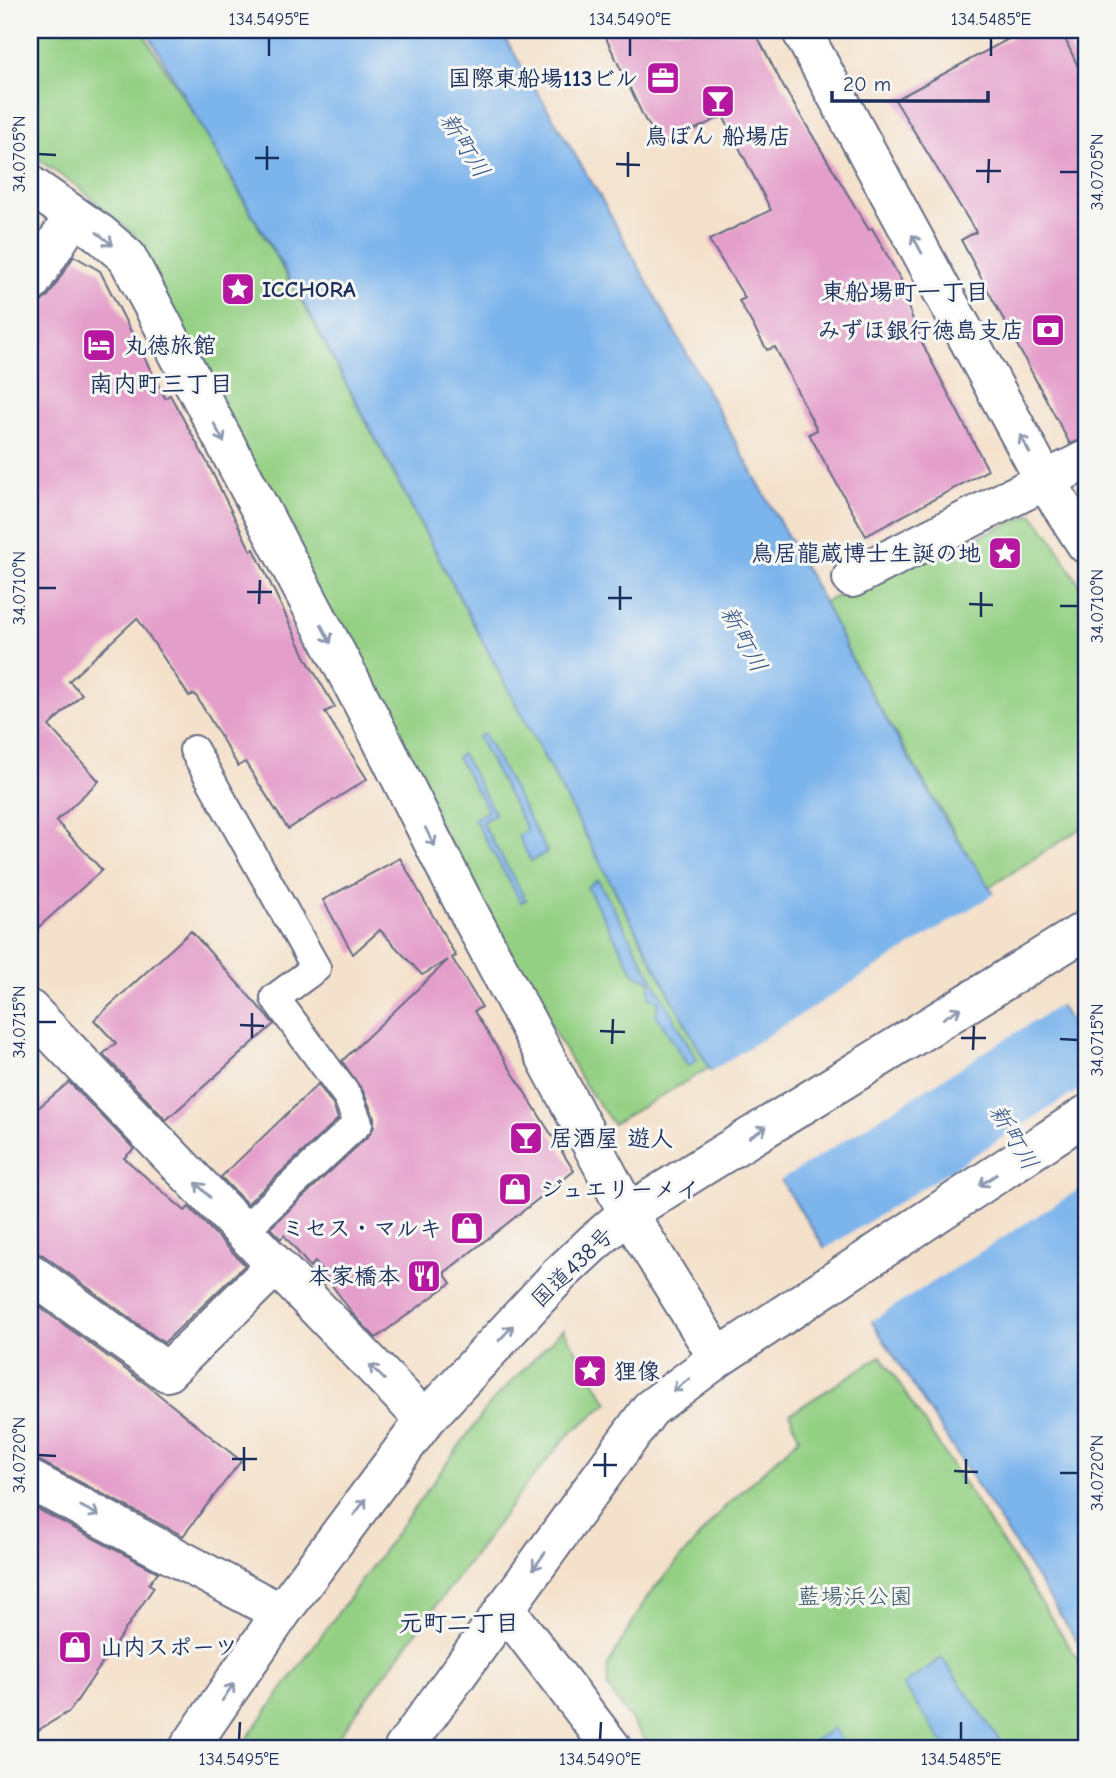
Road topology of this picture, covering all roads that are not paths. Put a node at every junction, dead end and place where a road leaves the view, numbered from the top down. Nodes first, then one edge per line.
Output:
1 (801, 30) edge
2 (30, 185) edge
3 (73, 217) junction
4 (30, 284) edge
5 (1086, 460) edge
6 (1045, 481) junction
7 (1086, 544) edge
8 (852, 578) dead end
9 (194, 750) dead end
10 (1085, 931) edge
11 (30, 1010) edge
12 (1086, 1115) edge
13 (628, 1213) junction
14 (243, 1231) junction
15 (275, 1266) junction
16 (30, 1273) edge
17 (718, 1358) junction
18 (425, 1420) junction
19 (30, 1480) edge
20 (505, 1608) junction
21 (281, 1613) junction
22 (189, 1748) edge
23 (404, 1748) edge
24 (612, 1748) edge

6 -> 1 main road
2 - 3 main road
3 - 4 main road
3 -> 13 main road
5 - 6 main road
6 - 7 main road
6 - 8 main road
9 - 14 lane
13 -> 10 main road, 国道438号
14 -> 11 main road
12 -> 17 main road
13 - 17 main road
18 -> 13 main road, 国道438号
14 - 15 main road
15 - 16 main road
18 -> 15 main road
17 -> 20 main road
21 -> 18 main road, 国道438号
19 -> 21 main road
20 - 23 main road
20 - 24 main road
22 -> 21 main road, 国道438号

